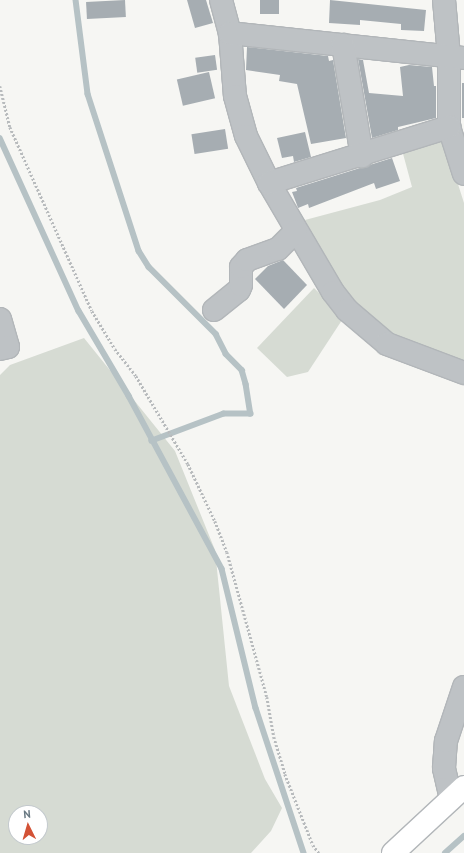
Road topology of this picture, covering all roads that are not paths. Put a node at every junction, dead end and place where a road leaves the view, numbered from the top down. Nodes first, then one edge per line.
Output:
1 (221, 0) edge
2 (444, 0) edge
3 (230, 32) junction
4 (343, 45) junction
5 (456, 57) edge
6 (449, 128) junction
7 (460, 149) edge
8 (362, 156) junction
9 (464, 174) edge
10 (269, 182) junction
11 (296, 231) junction
12 (214, 310) dead end
13 (0, 319) edge
14 (0, 349) edge
15 (464, 373) edge
16 (464, 687) edge
17 (457, 793) edge
18 (393, 853) edge

1 - 3 street
2 - 5 street
3 - 4 street
3 - 10 street
4 - 5 street
4 - 8 street
5 - 6 street
6 - 7 street
6 - 8 street
7 - 9 street
8 - 10 street
10 - 11 street
11 - 12 street
11 - 15 street
13 - 14 street
16 - 17 street
17 - 18 main road

